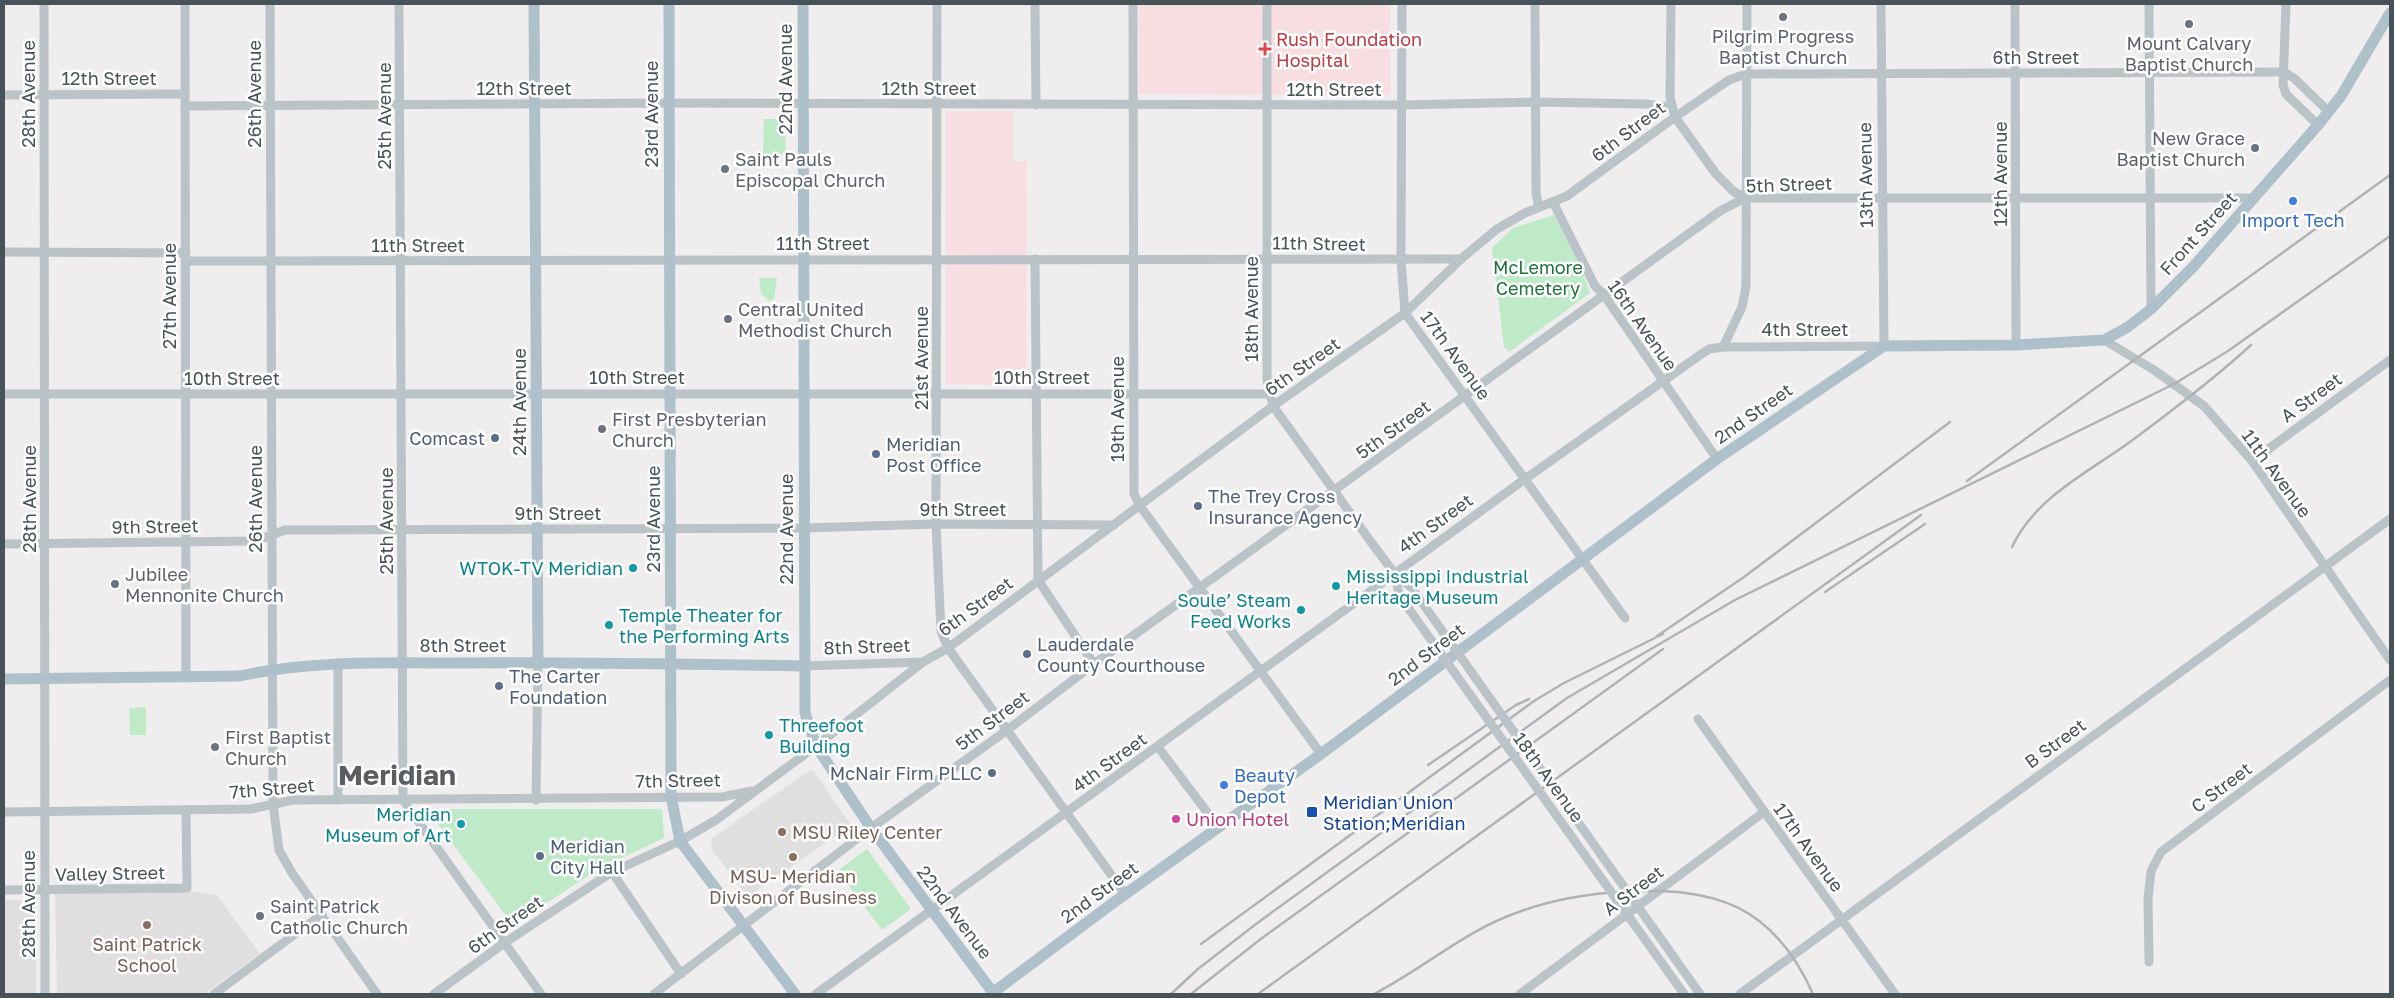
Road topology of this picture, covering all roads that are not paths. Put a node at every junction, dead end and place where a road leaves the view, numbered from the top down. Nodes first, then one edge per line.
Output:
1 (44, 4) edge
2 (185, 4) edge
3 (270, 4) edge
4 (399, 4) edge
5 (534, 4) edge
6 (669, 4) edge
7 (803, 4) edge
8 (938, 4) edge
9 (1036, 4) edge
10 (1133, 4) edge
11 (1267, 4) edge
12 (1402, 4) edge
13 (1535, 4) edge
14 (1671, 4) edge
15 (1747, 4) edge
16 (1882, 4) edge
17 (2016, 4) edge
18 (2149, 4) edge
19 (2286, 4) edge
20 (2390, 12) edge
21 (2149, 72) junction
22 (2284, 72) junction
23 (1881, 73) junction
24 (1746, 74) junction
25 (2016, 74) junction
26 (185, 94) junction
27 (4, 95) edge
28 (44, 95) junction
29 (1535, 102) junction
30 (669, 103) junction
31 (535, 104) junction
32 (803, 104) junction
33 (271, 105) junction
34 (400, 105) junction
35 (938, 105) junction
36 (1036, 105) junction
37 (1133, 105) junction
38 (1267, 105) junction
39 (1402, 105) junction
40 (185, 106) junction
41 (1672, 107) junction
42 (2329, 112) junction
43 (1674, 117) junction
44 (2318, 126) junction
45 (1746, 198) junction
46 (1882, 198) junction
47 (2150, 198) junction
48 (2254, 198) junction
49 (2016, 200) junction
50 (1553, 202) junction
51 (1539, 207) junction
52 (4, 252) edge
53 (44, 252) junction
54 (186, 257) junction
55 (1267, 258) junction
56 (937, 259) junction
57 (1035, 259) junction
58 (1133, 259) junction
59 (1461, 259) junction
60 (271, 260) junction
61 (669, 260) junction
62 (803, 260) junction
63 (1401, 260) junction
64 (536, 261) junction
65 (401, 262) junction
66 (1604, 295) junction
67 (2151, 309) junction
68 (1406, 312) junction
69 (2104, 340) junction
70 (2016, 345) junction
71 (1884, 346) junction
72 (1723, 347) junction
73 (2390, 360) edge
74 (1662, 381) junction
75 (937, 393) junction
76 (1035, 393) junction
77 (1134, 393) junction
78 (4, 394) edge
79 (45, 394) junction
80 (186, 394) junction
81 (271, 394) junction
82 (401, 394) junction
83 (536, 394) junction
84 (669, 394) junction
85 (803, 394) junction
86 (1270, 394) junction
87 (1466, 396) junction
88 (1273, 406) junction
89 (1718, 460) junction
90 (2252, 461) junction
91 (1525, 479) junction
92 (1334, 492) junction
93 (1140, 506) junction
94 (2390, 519) edge
95 (936, 524) junction
96 (1036, 525) junction
97 (1114, 525) junction
98 (402, 528) junction
99 (671, 528) junction
100 (804, 528) junction
101 (537, 530) junction
102 (272, 535) junction
103 (186, 542) junction
104 (4, 544) edge
105 (45, 544) junction
106 (1582, 559) junction
107 (2324, 566) junction
108 (1395, 574) junction
109 (1038, 580) junction
110 (1200, 588) junction
111 (1625, 618) dead end
112 (948, 648) junction
113 (2390, 660) edge
114 (538, 662) junction
115 (923, 662) junction
116 (403, 663) junction
117 (671, 664) junction
118 (1094, 664) junction
119 (338, 665) junction
120 (804, 666) junction
121 (271, 669) junction
122 (1260, 671) junction
123 (46, 678) junction
124 (186, 678) junction
125 (4, 679) edge
126 (2390, 680) edge
127 (1698, 719) dead end
128 (1006, 731) junction
129 (816, 746) junction
130 (1158, 747) junction
131 (1321, 754) junction
132 (754, 791) junction
133 (671, 796) junction
134 (338, 800) junction
135 (404, 800) junction
136 (536, 800) junction
137 (273, 804) junction
138 (186, 810) junction
139 (44, 811) junction
140 (4, 812) edge
141 (1764, 812) junction
142 (1066, 814) junction
143 (871, 828) junction
144 (1219, 828) junction
145 (680, 840) junction
146 (612, 872) junction
147 (4, 890) edge
148 (44, 890) junction
149 (1125, 894) junction
150 (931, 910) junction
151 (321, 915) junction
152 (1841, 920) junction
153 (746, 926) junction
154 (503, 944) junction
155 (2149, 962) dead end
156 (681, 974) junction
157 (218, 993) edge
158 (45, 994) edge
159 (377, 994) edge
160 (434, 994) edge
161 (540, 994) edge
162 (654, 994) edge
163 (795, 994) edge
164 (816, 994) edge
165 (992, 994) edge
166 (1520, 994) edge
167 (1684, 994) edge
168 (1700, 994) edge
169 (1740, 994) edge
170 (1895, 994) edge

1 - 28 street, 28th Avenue
2 - 26 street, 27th Avenue
3 - 33 street, 26th Avenue
4 - 34 street, 25th Avenue
5 - 31 main road, 24th Avenue
6 - 30 main road, 23rd Avenue
7 - 32 main road, 22nd Avenue
8 - 35 street, 21st Avenue
9 - 36 street
10 - 37 street, 19th Avenue
11 - 38 street, 18th Avenue
12 - 39 street, 17th Avenue
13 - 29 street
14 - 41 street
15 - 24 street
16 - 23 street, 13th Avenue
17 - 25 street, 12th Avenue
18 - 21 street
19 - 22 street
20 - 42 main road, Front Street
21 - 22 street, 6th Street
21 - 25 street, 6th Street
21 - 47 street
22 - 42 street
22 - 44 street
23 - 24 street, 6th Street
23 - 25 street, 6th Street
23 - 46 street, 13th Avenue
24 - 43 street, 6th Street
24 - 45 street
25 - 49 street, 12th Avenue
26 - 28 street, 12th Street
26 - 40 street, 27th Avenue
27 - 28 street, 12th Street
28 - 53 street, 28th Avenue
29 - 39 street, 12th Street
29 - 41 street, 12th Street
29 - 51 street
30 - 31 street, 12th Street
30 - 32 street, 12th Street
30 - 61 main road, 23rd Avenue
31 - 34 street, 12th Street
31 - 64 main road, 24th Avenue
32 - 35 street, 12th Street
32 - 62 main road, 22nd Avenue
33 - 34 street, 12th Street
33 - 40 street, 12th Street
33 - 60 street, 26th Avenue
34 - 65 street, 25th Avenue
35 - 36 street, 12th Street
35 - 56 street, 21st Avenue
36 - 37 street, 12th Street
37 - 38 street, 12th Street
37 - 58 street, 19th Avenue
38 - 39 street, 12th Street
38 - 55 street, 18th Avenue
39 - 63 street, 17th Avenue
40 - 54 street, 27th Avenue
41 - 43 street
42 - 44 main road, Front Street
43 - 45 street
43 - 50 street, 6th Street
44 - 48 main road, Front Street
45 - 46 street, 5th Street
45 - 66 street, 5th Street
45 - 72 street
46 - 49 street, 5th Street
46 - 71 street, 13th Avenue
47 - 48 street, 5th Street
47 - 49 street, 5th Street
47 - 67 street
48 - 67 main road, Front Street
49 - 70 street, 12th Avenue
50 - 51 street, 6th Street
50 - 66 street, 16th Avenue
51 - 59 street, 6th Street
52 - 53 street, 11th Street
53 - 54 street, 11th Street
53 - 79 street, 28th Avenue
54 - 60 street, 11th Street
54 - 80 street, 27th Avenue
55 - 58 street, 11th Street
55 - 63 street, 11th Street
55 - 86 street, 18th Avenue
56 - 57 street, 11th Street
56 - 62 street, 11th Street
56 - 75 street, 21st Avenue
57 - 58 street, 11th Street
57 - 76 street
58 - 77 street, 19th Avenue
59 - 63 street, 11th Street
59 - 68 street, 6th Street
60 - 65 street, 11th Street
60 - 81 street, 26th Avenue
61 - 62 street, 11th Street
61 - 64 street, 11th Street
61 - 84 main road, 23rd Avenue
62 - 85 main road, 22nd Avenue
63 - 68 street, 17th Avenue
64 - 65 street, 11th Street
64 - 83 main road, 24th Avenue
65 - 82 street, 25th Avenue
66 - 74 street, 16th Avenue
66 - 87 street, 5th Street
67 - 69 main road, Front Street
68 - 87 street, 17th Avenue
68 - 88 street, 6th Street
69 - 70 main road, 4th Street
69 - 90 street, 11th Avenue
70 - 71 main road, 4th Street
71 - 72 street, 4th Street
71 - 89 main road, 2nd Street
72 - 74 street, 4th Street
73 - 90 street, A Street
74 - 89 street, 16th Avenue
74 - 91 street, 4th Street
75 - 76 street, 10th Street
75 - 85 street, 10th Street
75 - 95 street, 21st Avenue
76 - 77 street, 10th Street
76 - 96 street
77 - 86 street, 10th Street
77 - 93 street, 19th Avenue
78 - 79 street, 10th Street
79 - 80 street, 10th Street
79 - 105 street, 28th Avenue
80 - 81 street, 10th Street
80 - 103 street, 27th Avenue
81 - 82 street, 10th Street
81 - 102 street, 26th Avenue
82 - 83 street, 10th Street
82 - 98 street, 25th Avenue
83 - 84 street, 10th Street
83 - 101 main road, 24th Avenue
84 - 85 street, 10th Street
84 - 99 main road, 23rd Avenue
85 - 100 main road, 22nd Avenue
86 - 88 street, 18th Avenue
87 - 91 street, 17th Avenue
87 - 92 street, 5th Street
88 - 92 street, 18th Avenue
88 - 93 street, 6th Street
89 - 106 main road, 2nd Street
90 - 107 street, 11th Avenue
91 - 106 street, 17th Avenue
91 - 108 street, 4th Street
92 - 108 street, 18th Avenue
92 - 110 street, 5th Street
93 - 97 street, 6th Street
93 - 110 street, 19th Avenue
94 - 107 street, B Street
95 - 96 street, 9th Street
95 - 100 street, 9th Street
95 - 112 street, 21st Avenue
96 - 97 street, 9th Street
96 - 109 street
97 - 109 street, 6th Street
98 - 101 street, 9th Street
98 - 102 street, 9th Street
98 - 116 street, 25th Avenue
99 - 100 street, 9th Street
99 - 101 street, 9th Street
99 - 117 main road, 23rd Avenue
100 - 120 main road, 22nd Avenue
101 - 114 main road, 24th Avenue
102 - 103 street, 9th Street
102 - 121 street, 26th Avenue
103 - 105 street, 9th Street
103 - 124 street, 27th Avenue
104 - 105 street, 9th Street
105 - 123 street, 28th Avenue
106 - 111 street, 17th Avenue
106 - 131 main road, 2nd Street
107 - 113 street, 11th Avenue
107 - 152 street, B Street
108 - 122 street, 4th Street
108 - 167 street, 18th Avenue, bridge
108 - 168 street, 18th Avenue, bridge
109 - 112 street, 6th Street
109 - 118 street
110 - 118 street, 5th Street
110 - 122 street, 19th Avenue
112 - 115 street, 6th Street
112 - 128 street, 21st Avenue
114 - 116 main road, 8th Street
114 - 117 main road, 8th Street
114 - 136 street, 24th Avenue
115 - 120 street, 8th Street
115 - 129 street, 6th Street
116 - 119 main road, 8th Street
116 - 135 street, 25th Avenue
117 - 120 main road, 8th Street
117 - 133 main road, 23rd Avenue
118 - 128 street, 5th Street
119 - 121 main road, 8th Street
119 - 134 street
120 - 129 main road, 22nd Avenue
121 - 124 main road, 8th Street
121 - 137 street, 26th Avenue
122 - 130 street, 4th Street
122 - 131 street, 19th Avenue
123 - 124 main road, 8th Street
123 - 125 main road, 8th Street
123 - 139 street, 28th Avenue
126 - 155 street, C Street
127 - 141 street, 17th Avenue
128 - 142 street, 21st Avenue
128 - 143 street, 5th Street
129 - 132 street, 6th Street
129 - 143 main road, 22nd Avenue
130 - 142 street, 4th Street
130 - 144 street
131 - 144 main road, 2nd Street
132 - 133 street, 7th Street
132 - 145 street, 6th Street
133 - 136 street, 7th Street
133 - 145 main road, 23rd Avenue
134 - 135 street, 7th Street
134 - 137 street, 7th Street
135 - 136 street, 7th Street
135 - 154 street
137 - 138 street, 7th Street
137 - 151 street, 26th Avenue
138 - 139 street, 7th Street
138 - 148 street, Valley Street
139 - 140 street, 7th Street
139 - 148 street, 28th Avenue
141 - 152 street, 17th Avenue
141 - 166 street, A Street
142 - 149 street, 21st Avenue
142 - 150 street, 4th Street
143 - 150 main road, 22nd Avenue
143 - 153 street, 5th Street
144 - 149 main road, 2nd Street
145 - 146 street, 6th Street
145 - 153 main road, 23rd Avenue
146 - 154 street, 6th Street
146 - 156 street
147 - 148 street, Valley Street
148 - 158 street, 28th Avenue
149 - 165 main road, 2nd Street
150 - 164 street, 4th Street
150 - 165 main road, 22nd Avenue
151 - 157 street
151 - 159 street, 26th Avenue
152 - 169 street, B Street
152 - 170 street, 17th Avenue
153 - 156 street, 5th Street
153 - 163 main road, 23rd Avenue
154 - 160 street, 6th Street
154 - 161 street
156 - 162 street, 5th Street

